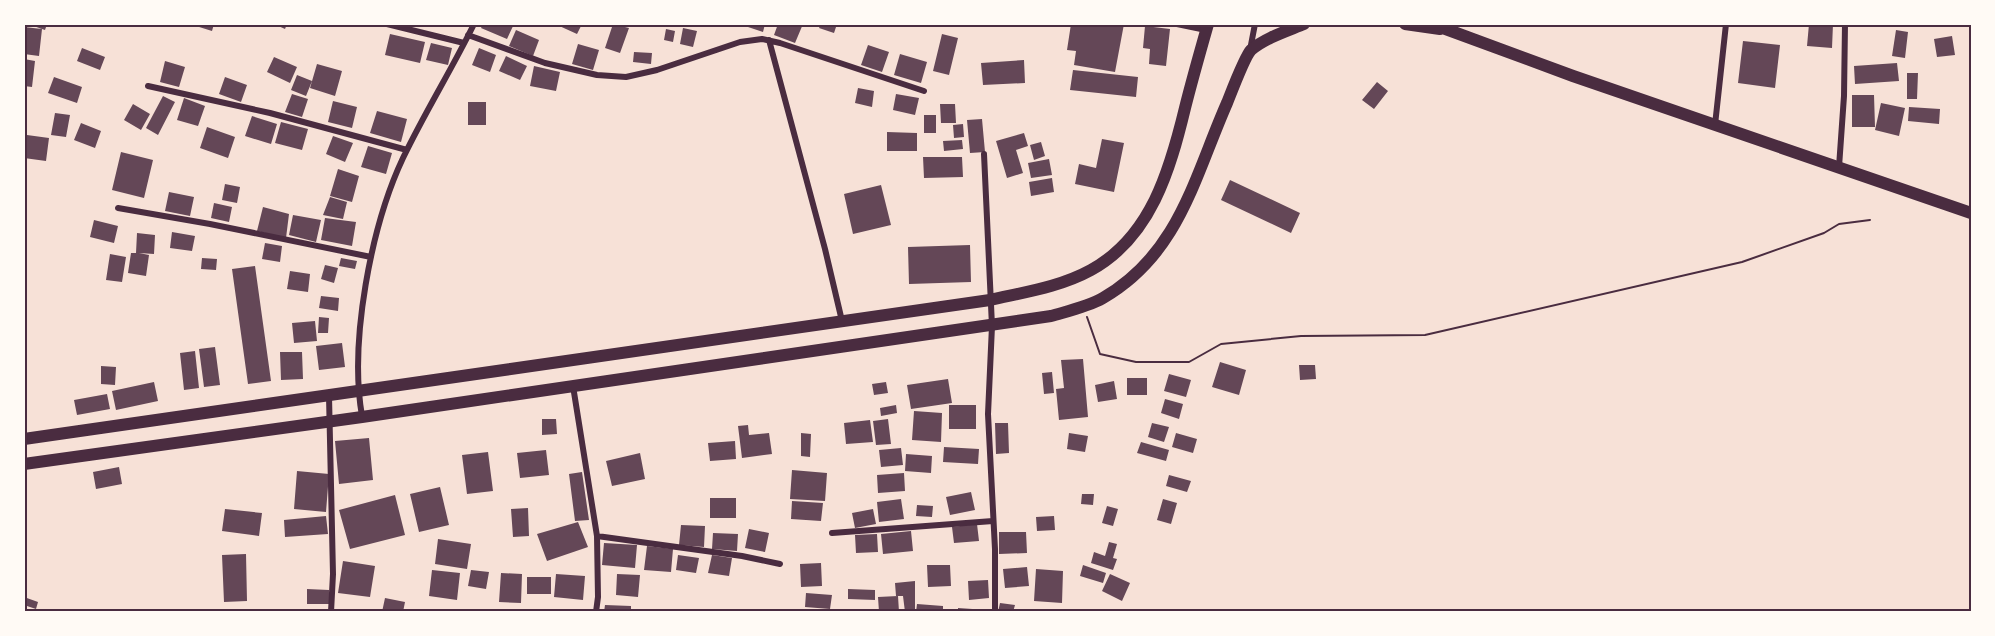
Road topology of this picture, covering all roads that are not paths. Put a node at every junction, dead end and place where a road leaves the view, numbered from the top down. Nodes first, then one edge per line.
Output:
1 (387, 24) edge
2 (474, 24) edge
3 (1177, 24) edge
4 (1255, 24) edge
5 (1304, 24) edge
6 (1405, 24) edge
7 (1432, 24) edge
8 (1726, 24) edge
9 (1845, 24) edge
10 (1207, 27) edge
11 (1450, 30) junction
12 (468, 35) junction
13 (769, 40) junction
14 (464, 43) junction
15 (1250, 51) junction
16 (148, 86) dead end
17 (924, 91) dead end
18 (1715, 125) junction
19 (407, 150) junction
20 (984, 154) dead end
21 (1839, 168) junction
22 (118, 208) dead end
23 (1971, 213) edge
24 (371, 257) junction
25 (990, 300) junction
26 (842, 321) junction
27 (992, 326) junction
28 (573, 386) junction
29 (358, 392) junction
30 (329, 396) junction
31 (362, 417) junction
32 (330, 421) junction
33 (24, 439) edge
34 (24, 464) edge
35 (993, 521) junction
36 (832, 533) dead end
37 (597, 536) junction
38 (780, 564) dead end
39 (331, 612) edge
40 (596, 612) edge
41 (995, 612) edge

1 - 14 street
2 - 12 street
3 - 10 street
4 - 15 street
5 - 15 main road
6 - 11 main road
7 - 11 main road
8 - 18 street
9 - 21 street
10 - 25 main road
11 - 18 main road
12 - 13 street
12 - 14 street
13 - 17 street
13 - 26 street
14 - 19 street
15 - 27 main road
16 - 19 street
18 - 21 main road
19 - 24 street
20 - 25 street
21 - 23 main road
22 - 24 street
24 - 29 street
25 - 26 main road
25 - 27 street
26 - 29 main road
27 - 28 main road
27 - 35 street
28 - 31 main road
28 - 37 street
29 - 30 main road
29 - 31 street
30 - 32 street
30 - 33 main road
31 - 32 main road
32 - 34 main road
32 - 39 street
35 - 36 street
35 - 41 street
37 - 38 street
37 - 40 street

